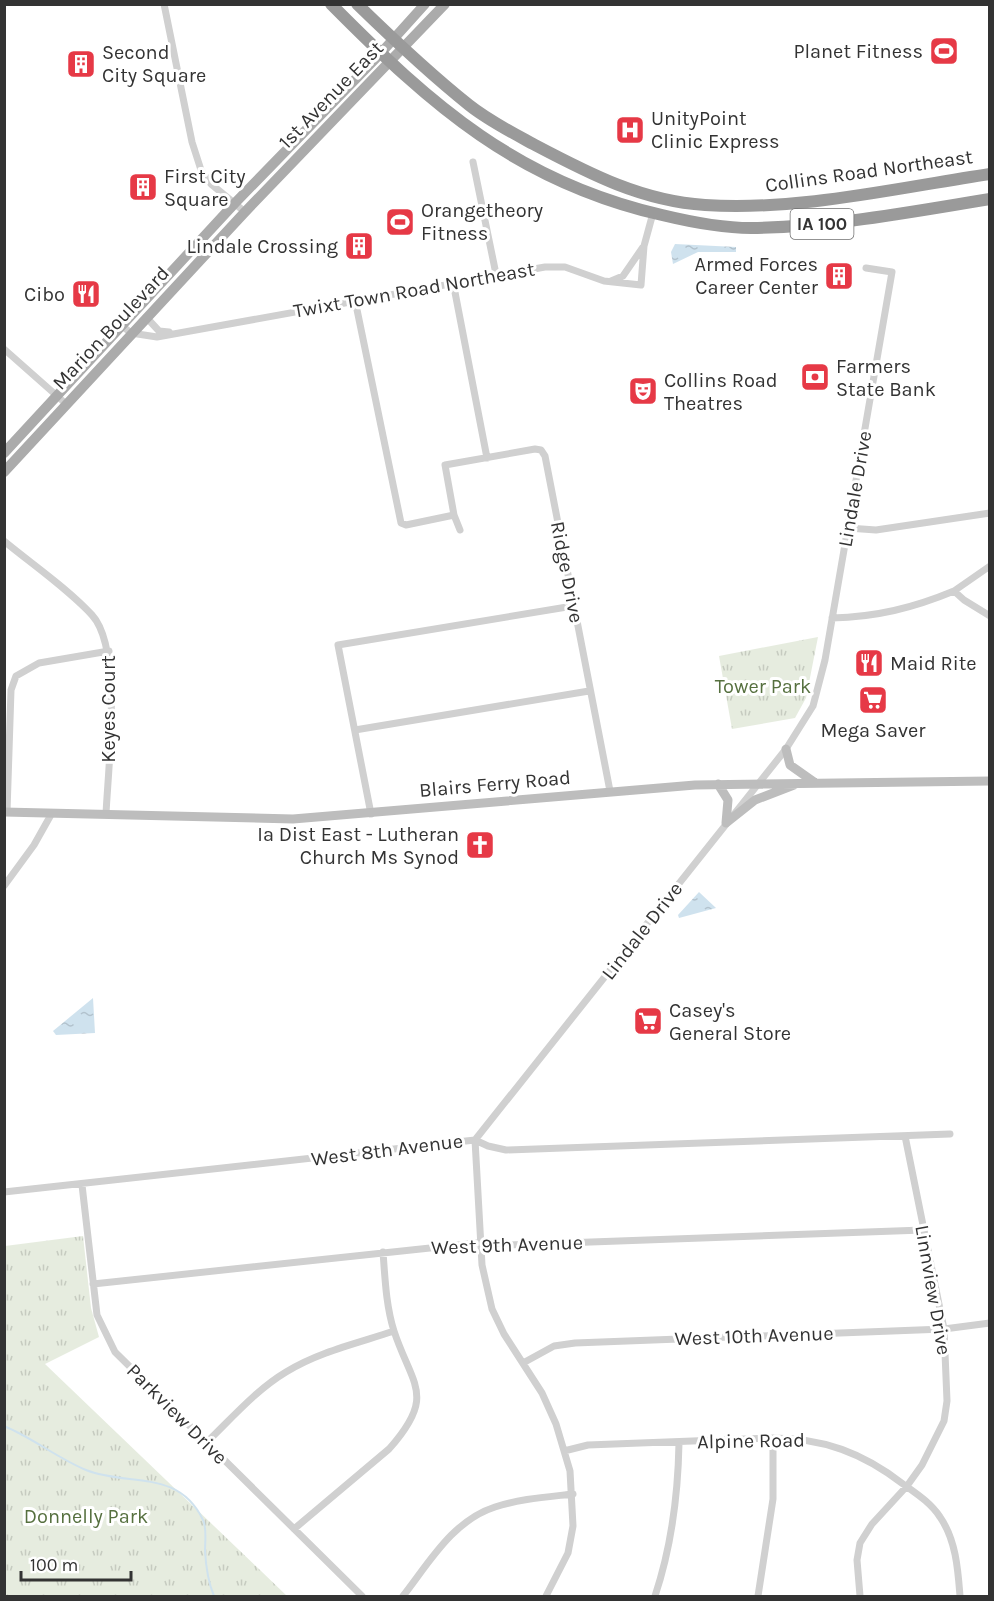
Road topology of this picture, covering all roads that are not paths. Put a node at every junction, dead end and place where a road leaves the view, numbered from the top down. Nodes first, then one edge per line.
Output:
1 (164, 4) edge
2 (331, 4) edge
3 (357, 4) edge
4 (424, 4) edge
5 (444, 4) edge
6 (398, 44) junction
7 (384, 58) junction
8 (474, 162) dead end
9 (990, 174) edge
10 (990, 199) edge
11 (235, 203) junction
12 (245, 212) junction
13 (653, 213) junction
14 (644, 246) junction
15 (866, 268) dead end
16 (496, 274) junction
17 (453, 282) junction
18 (608, 282) junction
19 (355, 300) junction
20 (146, 317) junction
21 (121, 325) junction
22 (131, 333) junction
23 (178, 333) junction
24 (4, 349) edge
25 (56, 395) junction
26 (65, 403) junction
27 (4, 453) edge
28 (487, 458) junction
29 (4, 471) edge
30 (990, 513) edge
31 (454, 515) junction
32 (848, 528) junction
33 (460, 530) dead end
34 (4, 541) edge
35 (990, 566) edge
36 (954, 591) junction
37 (573, 606) junction
38 (990, 616) edge
39 (832, 618) junction
40 (109, 651) junction
41 (589, 691) junction
42 (355, 729) junction
43 (786, 749) junction
44 (990, 781) edge
45 (802, 782) junction
46 (814, 782) junction
47 (757, 783) junction
48 (718, 784) junction
49 (610, 791) junction
50 (6, 812) edge
51 (52, 813) junction
52 (106, 814) junction
53 (371, 814) junction
54 (726, 823) junction
55 (4, 886) edge
56 (950, 1134) dead end
57 (905, 1136) junction
58 (475, 1140) junction
59 (82, 1185) junction
60 (4, 1192) edge
61 (923, 1230) junction
62 (482, 1246) junction
63 (383, 1252) junction
64 (93, 1284) junction
65 (990, 1323) edge
66 (944, 1329) junction
67 (394, 1332) junction
68 (523, 1364) junction
69 (773, 1438) junction
70 (206, 1443) junction
71 (679, 1443) junction
72 (564, 1451) junction
73 (907, 1486) junction
74 (573, 1494) junction
75 (294, 1529) junction
76 (362, 1596) edge
77 (403, 1596) edge
78 (546, 1596) edge
79 (655, 1596) edge
80 (758, 1596) edge
81 (860, 1596) edge
82 (960, 1596) edge

1 - 11 street
2 - 7 highway, IA 100
3 - 6 highway, IA 100
4 - 6 main road, 1st Avenue East
5 - 6 main road, 1st Avenue East
6 - 7 main road, 1st Avenue East
6 - 9 highway, Collins Road Northeast / IA 100
7 - 11 main road, 1st Avenue East
7 - 12 main road, 1st Avenue East
7 - 13 highway, IA 100
8 - 16 street
10 - 13 highway, IA 100
11 - 12 street
11 - 21 main road, Marion Boulevard
12 - 20 main road, Marion Boulevard
13 - 14 street, Twixt Town Road Northeast
14 - 18 street, Twixt Town Road Northeast
14 - 18 street, Twixt Town Road Northeast
15 - 32 street, Lindale Drive
16 - 17 street, Twixt Town Road Northeast
16 - 18 street, Twixt Town Road Northeast
17 - 19 street, Twixt Town Road Northeast
17 - 28 street
19 - 23 street, Twixt Town Road Northeast
19 - 31 street
20 - 22 main road, Marion Boulevard
20 - 23 street
21 - 22 street
21 - 25 main road, Marion Boulevard
22 - 23 street, Twixt Town Road Northeast
22 - 26 main road, Marion Boulevard
24 - 25 street
25 - 26 street
25 - 27 main road, Marion Boulevard
26 - 29 main road, Marion Boulevard
28 - 31 street, Ridge Drive
28 - 37 street, Ridge Drive
30 - 32 street
31 - 33 street
32 - 39 street, Lindale Drive
34 - 40 street, Keyes Court
35 - 36 street
36 - 38 street
36 - 39 street
37 - 41 street, Ridge Drive
37 - 42 street
39 - 43 street, Lindale Drive
40 - 50 street
40 - 52 street, Keyes Court
41 - 42 street
41 - 49 street, Ridge Drive
42 - 53 street
43 - 46 main road
43 - 47 street, Lindale Drive
44 - 46 main road, Blairs Ferry Road
45 - 46 main road, Blairs Ferry Road
45 - 47 main road, Blairs Ferry Road
45 - 54 main road
47 - 48 main road, Blairs Ferry Road
47 - 54 street, Lindale Drive
48 - 49 main road, Blairs Ferry Road
48 - 54 main road
49 - 53 main road, Blairs Ferry Road
50 - 51 main road, Blairs Ferry Road
51 - 52 main road, Blairs Ferry Road
51 - 55 street
52 - 53 main road, Blairs Ferry Road
54 - 58 street, Lindale Drive
56 - 57 street, West 8th Avenue
57 - 58 street, West 8th Avenue
57 - 61 street, Linnview Drive
58 - 59 street, West 8th Avenue
58 - 62 street
59 - 60 street, West 8th Avenue
59 - 64 street, Parkview Drive
61 - 62 street, West 9th Avenue
61 - 66 street, Linnview Drive
62 - 63 street, West 9th Avenue
62 - 68 street
63 - 64 street, West 9th Avenue
63 - 67 street
64 - 70 street, Parkview Drive
65 - 66 street, West 10th Avenue
66 - 68 street, West 10th Avenue
66 - 73 street, Linnview Drive
67 - 70 street
67 - 75 street
68 - 72 street
69 - 71 street, Alpine Road
69 - 73 street, Alpine Road
69 - 80 street
70 - 75 street, Parkview Drive
71 - 72 street, Alpine Road
71 - 79 street
72 - 74 street
73 - 81 street, Linnview Drive
73 - 82 street, Alpine Road
74 - 77 street
74 - 78 street
75 - 76 street, Parkview Drive

